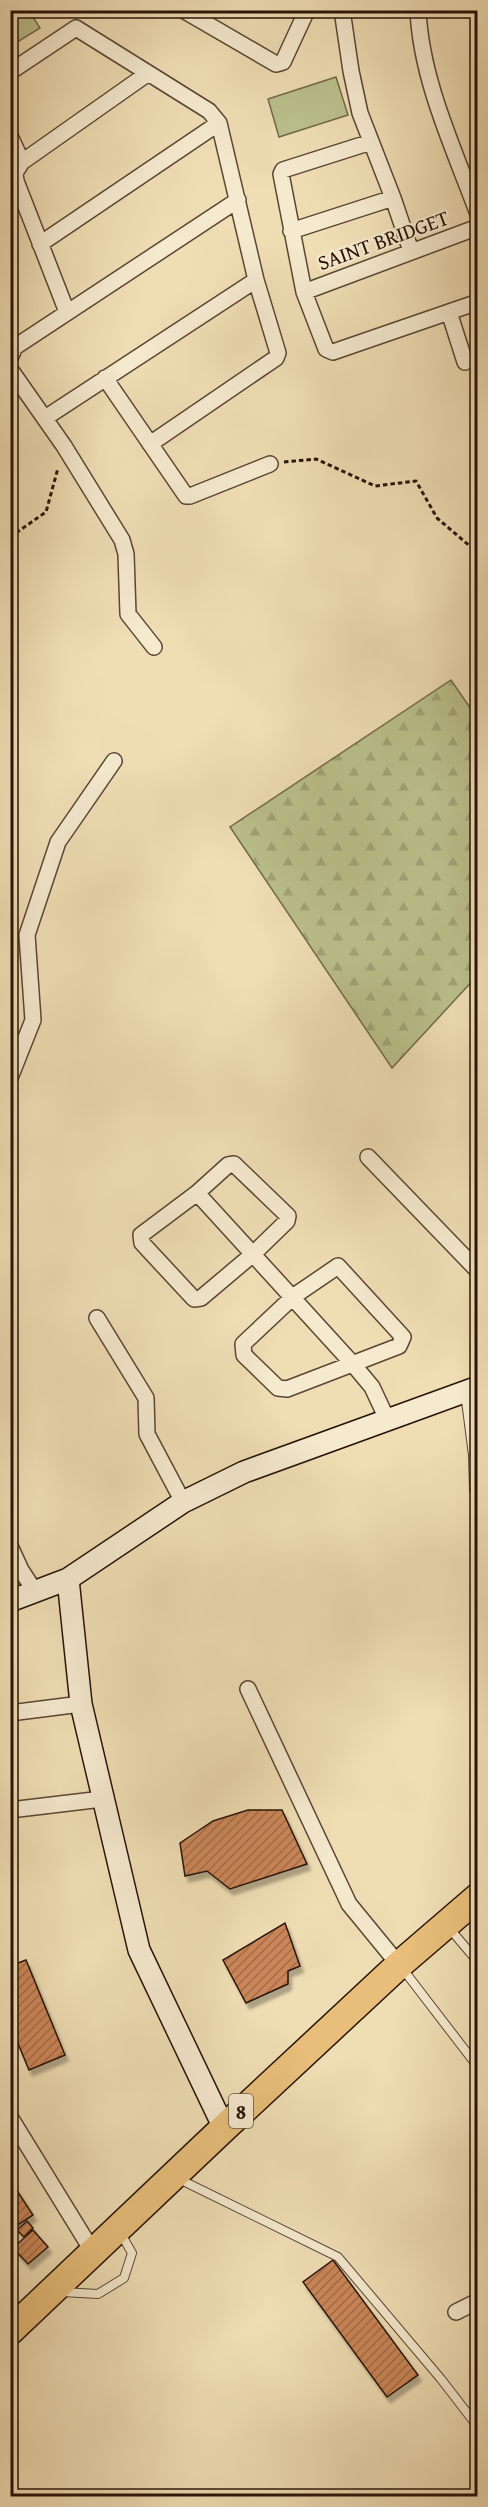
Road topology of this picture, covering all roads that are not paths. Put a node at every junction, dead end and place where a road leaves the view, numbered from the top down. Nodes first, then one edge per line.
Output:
1 (183, 10) edge
2 (308, 10) edge
3 (327, 10) edge
4 (418, 10) edge
5 (342, 15) edge
6 (10, 72) edge
7 (147, 74) junction
8 (219, 123) junction
9 (10, 136) edge
10 (371, 142) junction
11 (16, 170) edge
12 (393, 198) junction
13 (238, 200) junction
14 (477, 214) edge
15 (477, 227) edge
16 (291, 231) junction
17 (40, 244) junction
18 (411, 251) junction
19 (256, 280) junction
20 (304, 292) junction
21 (477, 302) edge
22 (67, 312) junction
23 (449, 312) junction
24 (10, 358) edge
25 (465, 362) dead end
26 (10, 369) edge
27 (105, 378) junction
28 (45, 418) junction
29 (150, 444) junction
30 (270, 464) road end
31 (154, 647) dead end
32 (114, 761) dead end
33 (10, 1078) edge
34 (368, 1157) dead end
35 (197, 1192) junction
36 (252, 1255) junction
37 (477, 1271) edge
38 (294, 1296) junction
39 (97, 1318) dead end
40 (352, 1363) junction
41 (471, 1389) edge
42 (387, 1419) junction
43 (474, 1490) dead end
44 (183, 1502) junction
45 (10, 1546) edge
46 (68, 1579) junction
47 (36, 1593) junction
48 (10, 1601) edge
49 (248, 1689) dead end
50 (81, 1704) junction
51 (10, 1713) edge
52 (102, 1799) junction
53 (10, 1810) edge
54 (477, 1898) edge
55 (445, 1924) junction
56 (477, 1962) edge
57 (399, 1965) junction
58 (477, 2067) edge
59 (10, 2116) edge
60 (224, 2128) junction
61 (173, 2176) junction
62 (118, 2228) junction
63 (93, 2252) junction
64 (51, 2291) junction
65 (477, 2301) edge
66 (456, 2312) dead end
67 (10, 2331) edge
68 (477, 2427) edge

1 - 2 street
3 - 5 street
4 - 14 street
5 - 10 street
6 - 7 street
7 - 8 street
7 - 11 street
8 - 13 street
8 - 17 street
9 - 11 street
10 - 12 street
10 - 16 street
11 - 17 street
12 - 16 street
12 - 18 street
13 - 19 street
13 - 22 street
15 - 18 street, SAINT BRIDGET
16 - 20 street
17 - 22 street
18 - 20 street, SAINT BRIDGET
19 - 27 street
19 - 29 street
20 - 23 street
21 - 23 street
22 - 24 street
23 - 25 street
26 - 28 street
27 - 28 street
27 - 29 street
28 - 31 street
29 - 30 street
32 - 33 street
34 - 37 street
35 - 36 street
35 - 36 street
35 - 36 street
36 - 38 street
38 - 40 street
38 - 40 street
38 - 40 street
39 - 44 street
40 - 42 street
41 - 42 street
41 - 43 lane
42 - 44 street
44 - 46 street
45 - 47 street
46 - 47 street
46 - 50 street
47 - 48 street
49 - 57 street
50 - 51 street
50 - 52 street
52 - 53 street
52 - 60 street
54 - 55 highway, 8
55 - 56 lane
55 - 57 highway, 8
57 - 58 lane
57 - 60 highway, 8
59 - 63 street
60 - 61 highway, 8
61 - 62 highway, 8
61 - 68 lane
62 - 63 highway, 8
62 - 64 lane
63 - 64 highway, 8
64 - 67 highway, 8
65 - 66 street

